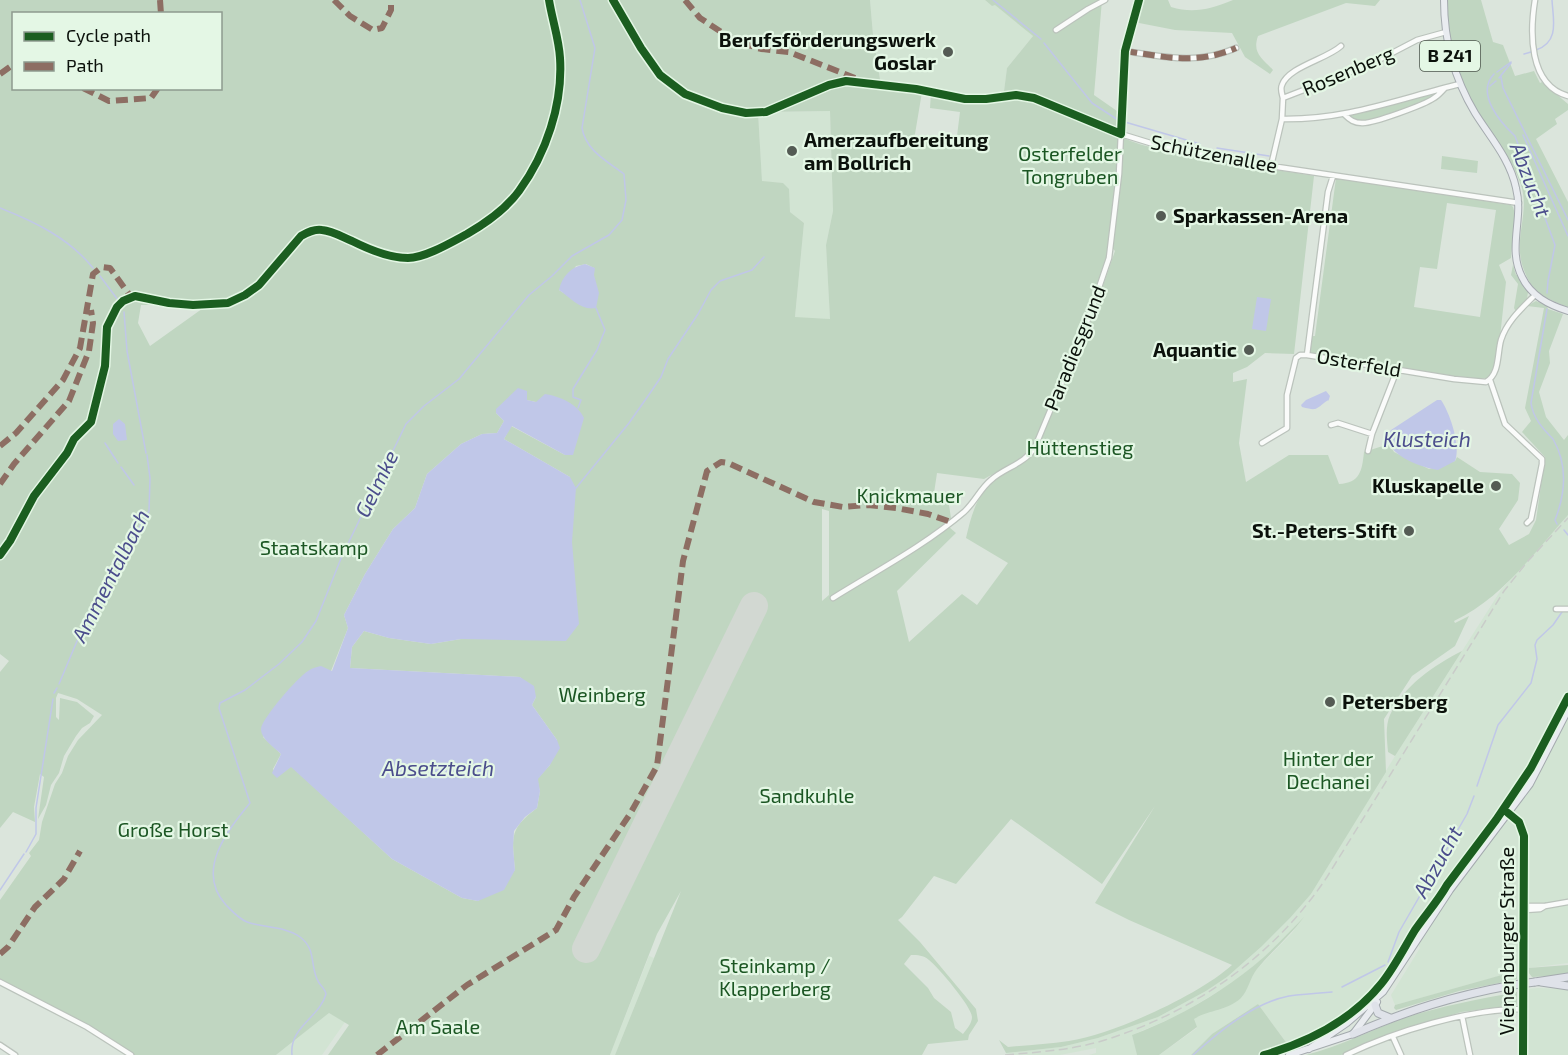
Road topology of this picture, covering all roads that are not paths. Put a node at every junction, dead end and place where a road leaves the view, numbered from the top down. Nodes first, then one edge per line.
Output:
1 (1105, 0) edge
2 (1138, 0) edge
3 (1444, 0) edge
4 (1535, 0) edge
5 (1056, 30) dead end
6 (1446, 32) junction
7 (1341, 46) dead end
8 (1236, 48) dead end
9 (1125, 51) junction
10 (1460, 84) junction
11 (880, 85) dead end
12 (1446, 87) junction
13 (1568, 96) edge
14 (1283, 99) junction
15 (1345, 115) junction
16 (1282, 120) junction
17 (1122, 134) junction
18 (1271, 166) junction
19 (1333, 176) junction
20 (1519, 203) junction
21 (1533, 293) junction
22 (1568, 311) edge
23 (1307, 355) junction
24 (1397, 370) junction
25 (1490, 381) junction
26 (1331, 425) dead end
27 (1372, 434) junction
28 (1262, 443) dead end
29 (1368, 450) dead end
30 (1527, 523) dead end
31 (833, 598) dead end
32 (1556, 609) dead end
33 (1568, 609) edge
34 (1568, 711) edge
35 (1507, 814) junction
36 (1568, 902) edge
37 (1525, 908) junction
38 (1568, 977) edge
39 (0, 982) edge
40 (1535, 982) junction
41 (1568, 986) edge
42 (1379, 996) junction
43 (1375, 1005) junction
44 (1523, 1009) junction
45 (1462, 1016) junction
46 (1390, 1018) junction
47 (1353, 1034) junction
48 (1393, 1036) junction
49 (0, 1045) edge
50 (1309, 1049) junction
51 (15, 1055) edge
52 (131, 1055) edge
53 (1289, 1055) edge
54 (1346, 1055) edge
55 (1401, 1055) edge
56 (1470, 1055) edge
57 (1523, 1055) edge

1 - 5 street
2 - 9 street, Paradiesgrund
3 - 6 main road, B 241
4 - 13 street
6 - 10 main road, B 241
6 - 14 street, Rosenberg
7 - 14 street, Rosenberg
8 - 9 street
9 - 17 street, Paradiesgrund
10 - 12 street
10 - 20 main road, B 241
11 - 17 street, Schützenallee
12 - 15 street
12 - 15 street
14 - 16 street, Rosenberg
15 - 16 street
16 - 18 street, Rosenberg
17 - 18 street, Schützenallee
17 - 31 street, Paradiesgrund
18 - 19 street, Schützenallee
19 - 20 street, Schützenallee
19 - 23 street, Osterfeld
20 - 21 main road, B 241
21 - 22 main road
21 - 25 street
23 - 24 street, Osterfeld
23 - 28 street
24 - 25 street, Osterfeld
24 - 27 street
25 - 30 street
26 - 27 street
27 - 29 street
32 - 33 street
34 - 35 main road
35 - 37 main road, Vienenburger Straße
35 - 42 main road
36 - 37 street
37 - 44 street, Vienenburger Straße
38 - 40 highway
39 - 52 street
40 - 41 highway
40 - 46 highway, bridge
42 - 43 main road
42 - 50 main road
43 - 46 highway
43 - 47 main road
44 - 45 street
44 - 57 street, Vienenburger Straße
45 - 48 street
45 - 56 street
46 - 47 highway
47 - 50 main road
48 - 54 street
48 - 55 street
49 - 51 street
50 - 53 main road

